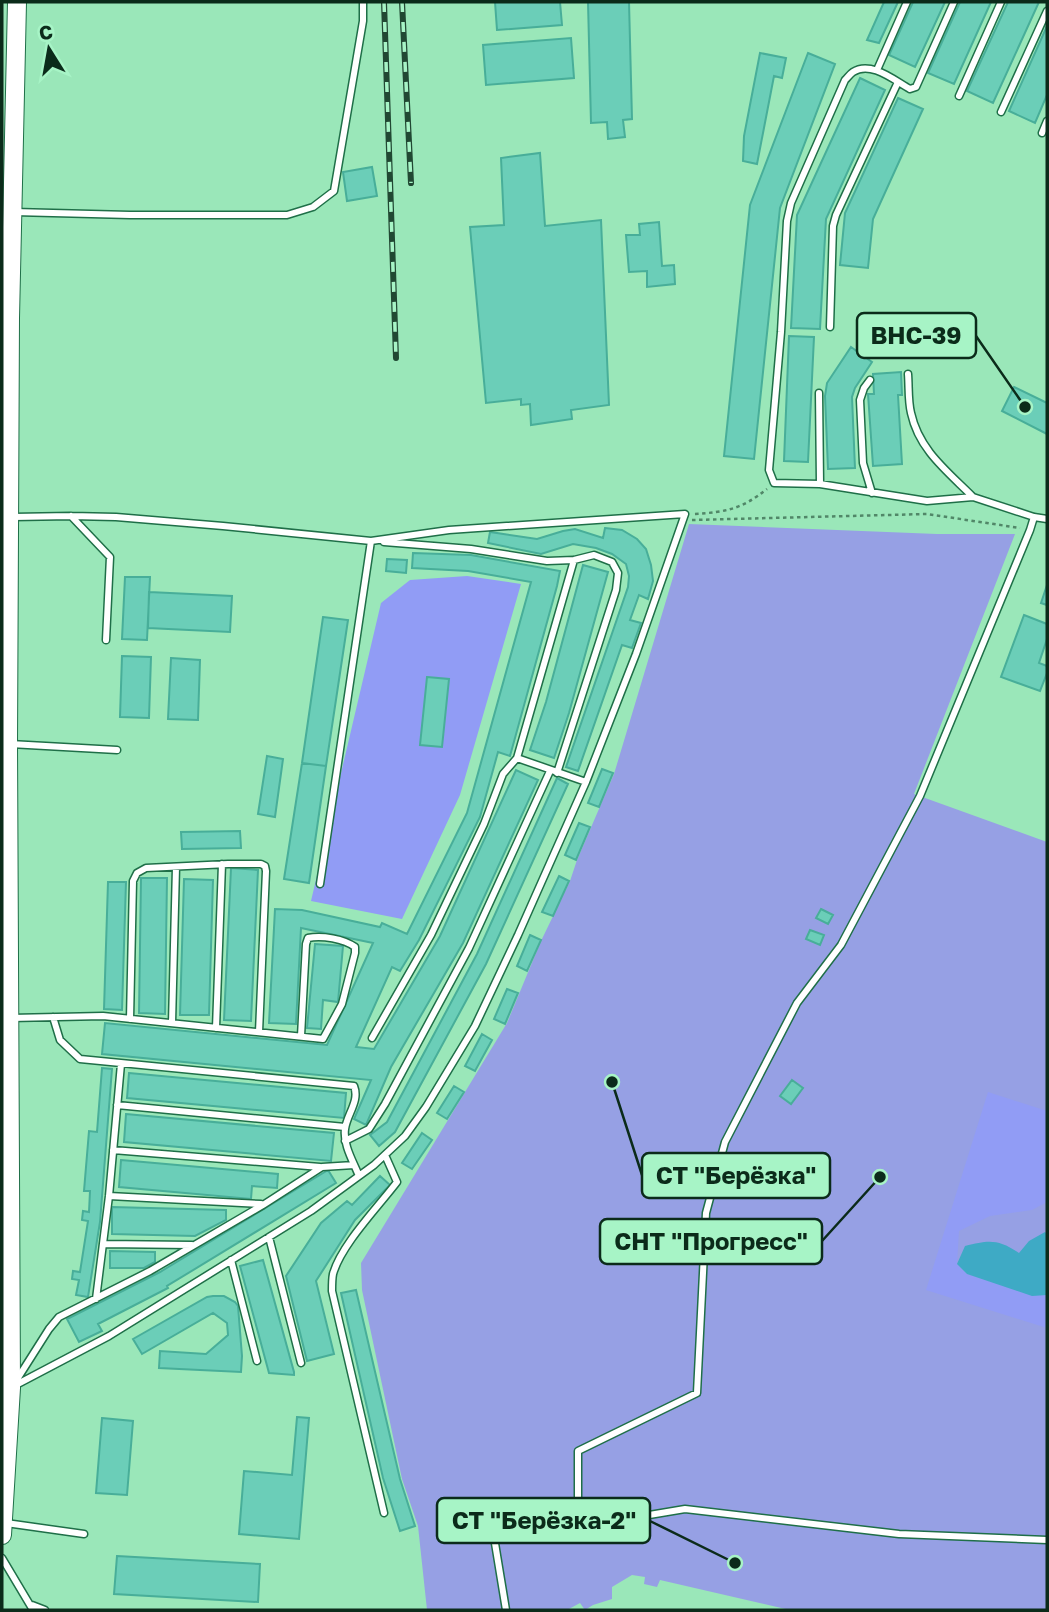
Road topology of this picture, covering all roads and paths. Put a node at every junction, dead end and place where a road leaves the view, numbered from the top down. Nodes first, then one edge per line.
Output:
1 (17, 2) edge
2 (363, 2) edge
3 (907, 2) edge
4 (954, 2) edge
5 (1001, 2) edge
6 (1047, 11) edge
7 (877, 70) junction
8 (898, 82) junction
9 (959, 96) dead end
10 (1001, 112) dead end
11 (1047, 121) edge
12 (1042, 133) dead end
13 (12, 212) junction
14 (830, 327) dead end
15 (908, 374) dead end
16 (870, 380) dead end
17 (6, 387) edge
18 (818, 393) dead end
19 (774, 483) junction
20 (820, 484) junction
21 (872, 493) junction
22 (973, 497) junction
23 (71, 516) junction
24 (10, 517) junction
25 (684, 517) junction
26 (1034, 517) junction
27 (1047, 519) edge
28 (1030, 530) junction
29 (371, 541) junction
30 (573, 560) junction
31 (5, 635) edge
32 (106, 640) dead end
33 (8, 744) junction
34 (117, 750) dead end
35 (517, 758) junction
36 (554, 772) junction
37 (586, 782) junction
38 (222, 864) junction
39 (176, 867) junction
40 (320, 884) dead end
41 (53, 1017) junction
42 (9, 1018) junction
43 (130, 1019) junction
44 (172, 1023) junction
45 (216, 1028) junction
46 (259, 1032) junction
47 (301, 1036) junction
48 (372, 1038) dead end
49 (121, 1064) junction
50 (117, 1105) junction
51 (345, 1127) junction
52 (345, 1141) junction
53 (113, 1150) junction
54 (385, 1154) junction
55 (354, 1165) junction
56 (322, 1167) junction
57 (359, 1176) junction
58 (6, 1194) edge
59 (109, 1196) junction
60 (263, 1205) junction
61 (269, 1237) junction
62 (103, 1244) junction
63 (194, 1245) junction
64 (231, 1260) junction
65 (96, 1299) junction
66 (257, 1361) dead end
67 (301, 1363) dead end
68 (11, 1388) junction
69 (384, 1513) dead end
70 (578, 1527) junction
71 (3, 1529) edge
72 (84, 1534) dead end
73 (1047, 1541) edge
74 (2, 1558) edge
75 (32, 1608) edge
76 (45, 1610) edge
77 (506, 1610) edge

1 - 13 main road
2 - 13 lane
3 - 7 lane
4 - 8 lane
5 - 9 lane
6 - 10 lane
7 - 8 lane
7 - 19 lane
8 - 14 lane
11 - 12 lane
13 - 17 main road
15 - 22 lane
16 - 21 lane
17 - 24 main road
18 - 20 lane
19 - 20 lane
19 - 25 path
20 - 21 lane
21 - 22 lane
22 - 26 lane
23 - 24 lane
23 - 29 lane
23 - 32 lane
24 - 31 main road
25 - 28 path
25 - 29 lane
25 - 37 lane
26 - 27 lane
26 - 28 lane
28 - 70 lane
29 - 30 lane
29 - 40 lane
30 - 35 lane
30 - 36 lane
31 - 33 main road
33 - 34 lane
33 - 42 main road
35 - 36 lane
35 - 48 lane
36 - 37 lane
36 - 52 lane
37 - 54 lane
38 - 39 lane
38 - 45 lane
38 - 46 lane
39 - 43 lane
39 - 44 lane
41 - 42 lane
41 - 43 lane
41 - 49 lane
42 - 58 main road
43 - 44 lane
44 - 45 lane
45 - 46 lane
46 - 47 lane
47 - 47 lane
49 - 50 lane
49 - 51 lane
50 - 51 lane
50 - 53 lane
51 - 52 lane
52 - 55 lane
53 - 56 lane
53 - 59 lane
54 - 57 lane
54 - 69 lane
55 - 56 lane
55 - 57 lane
56 - 60 lane
57 - 61 lane
58 - 68 main road
59 - 60 lane
59 - 62 lane
60 - 63 lane
61 - 64 lane
61 - 67 lane
62 - 63 lane
62 - 65 lane
63 - 65 lane
64 - 66 lane
64 - 68 lane
65 - 68 lane
68 - 71 main road
70 - 73 lane
70 - 77 lane
71 - 72 lane
74 - 75 lane
75 - 76 lane

